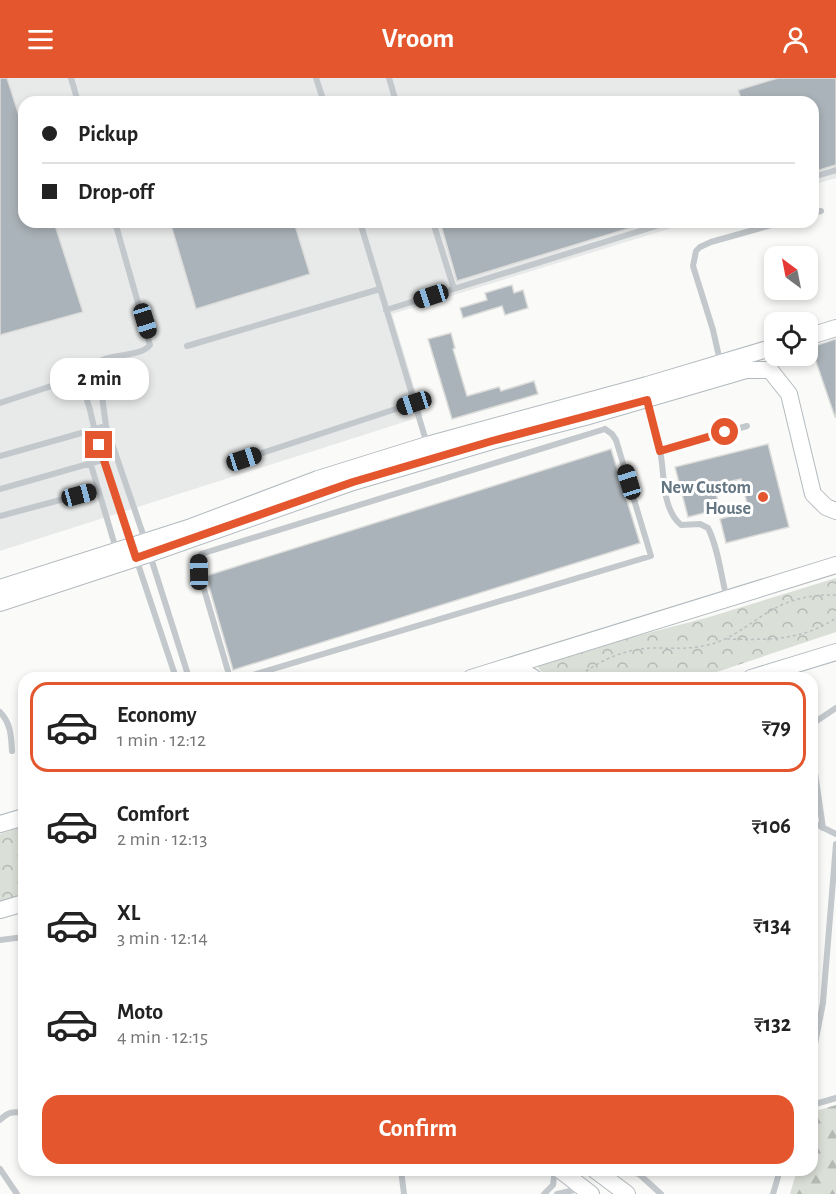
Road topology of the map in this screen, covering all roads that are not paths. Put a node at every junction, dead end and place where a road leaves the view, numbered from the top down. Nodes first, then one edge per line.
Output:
1 (71, 78) edge
2 (316, 78) edge
3 (389, 78) edge
4 (76, 96) edge
5 (322, 96) edge
6 (394, 96) edge
7 (836, 170) edge
8 (819, 175) edge
9 (116, 228) edge
10 (362, 228) edge
11 (435, 228) edge
12 (650, 228) edge
13 (761, 228) edge
14 (380, 289) junction
15 (454, 289) junction
16 (386, 310) junction
17 (836, 328) edge
18 (818, 334) edge
19 (187, 346) dead end
20 (764, 350) edge
21 (109, 358) junction
22 (720, 363) junction
23 (99, 374) junction
24 (86, 375) junction
25 (647, 400) junction
26 (0, 403) edge
27 (414, 403) junction
28 (605, 416) junction
29 (106, 426) junction
30 (747, 426) dead end
31 (94, 430) junction
32 (427, 445) junction
33 (660, 451) junction
34 (0, 456) edge
35 (116, 456) junction
36 (244, 459) dead end
37 (104, 460) junction
38 (91, 465) junction
39 (0, 489) edge
40 (98, 490) junction
41 (836, 511) edge
42 (0, 516) edge
43 (196, 538) junction
44 (136, 550) junction
45 (201, 554) junction
46 (836, 565) edge
47 (0, 588) edge
48 (727, 599) junction
49 (0, 603) edge
50 (836, 652) edge
51 (496, 670) junction
52 (174, 672) edge
53 (187, 672) edge
54 (228, 672) edge
55 (263, 672) edge
56 (490, 672) edge
57 (524, 672) edge
58 (771, 672) edge
59 (836, 708) edge
60 (0, 712) edge
61 (818, 720) edge
62 (12, 751) dead end
63 (818, 791) edge
64 (18, 819) edge
65 (0, 824) edge
66 (818, 825) edge
67 (824, 828) junction
68 (836, 834) edge
69 (836, 844) edge
70 (18, 905) edge
71 (0, 910) edge
72 (18, 917) edge
73 (0, 920) edge
74 (18, 938) edge
75 (0, 940) edge
76 (836, 954) edge
77 (826, 957) junction
78 (818, 1028) edge
79 (836, 1098) edge
80 (818, 1103) edge
81 (18, 1112) edge
82 (0, 1120) edge
83 (0, 1169) edge
84 (402, 1176) edge
85 (556, 1176) edge
86 (566, 1176) edge
87 (603, 1176) edge
88 (641, 1176) edge
89 (778, 1176) edge
90 (589, 1193) edge
91 (17, 1194) edge
92 (404, 1194) edge
93 (544, 1194) edge
94 (557, 1194) edge
95 (627, 1194) edge
96 (661, 1194) edge
97 (773, 1194) edge

1 - 4 lane
2 - 5 lane
3 - 6 lane
7 - 8 lane
9 - 21 lane
10 - 14 lane
11 - 15 lane
12 - 15 lane
13 - 22 lane
14 - 16 lane
14 - 19 lane
15 - 16 lane
16 - 27 lane
17 - 18 street
20 - 22 street
21 - 23 lane
21 - 24 lane
22 - 28 street
23 - 24 lane
23 - 29 lane
24 - 26 lane
24 - 31 lane
25 - 28 street
25 - 33 lane
25 - 41 street
27 - 32 lane
27 - 36 lane
28 - 32 street
28 - 43 street
28 - 45 lane
28 - 55 lane
29 - 31 lane
29 - 35 lane
30 - 33 lane
31 - 34 lane
31 - 37 lane
32 - 44 street
33 - 48 lane
35 - 37 lane
35 - 44 lane
37 - 38 lane
37 - 44 lane
38 - 39 lane
38 - 40 lane
40 - 42 lane
40 - 44 lane
43 - 44 street
43 - 45 lane
44 - 47 street
44 - 49 street
44 - 52 lane
44 - 53 lane
45 - 54 lane
46 - 48 street
48 - 51 street
50 - 58 street
51 - 56 street
51 - 57 street
59 - 61 lane
60 - 62 lane
63 - 67 lane
64 - 65 street
66 - 67 lane
67 - 68 lane
69 - 77 lane
70 - 71 street
72 - 73 street
74 - 75 lane
76 - 77 lane
77 - 78 lane
79 - 80 lane
81 - 82 lane
83 - 91 lane
84 - 92 lane
85 - 93 lane
86 - 90 street
87 - 95 street
88 - 96 lane
89 - 97 lane
90 - 94 lane

